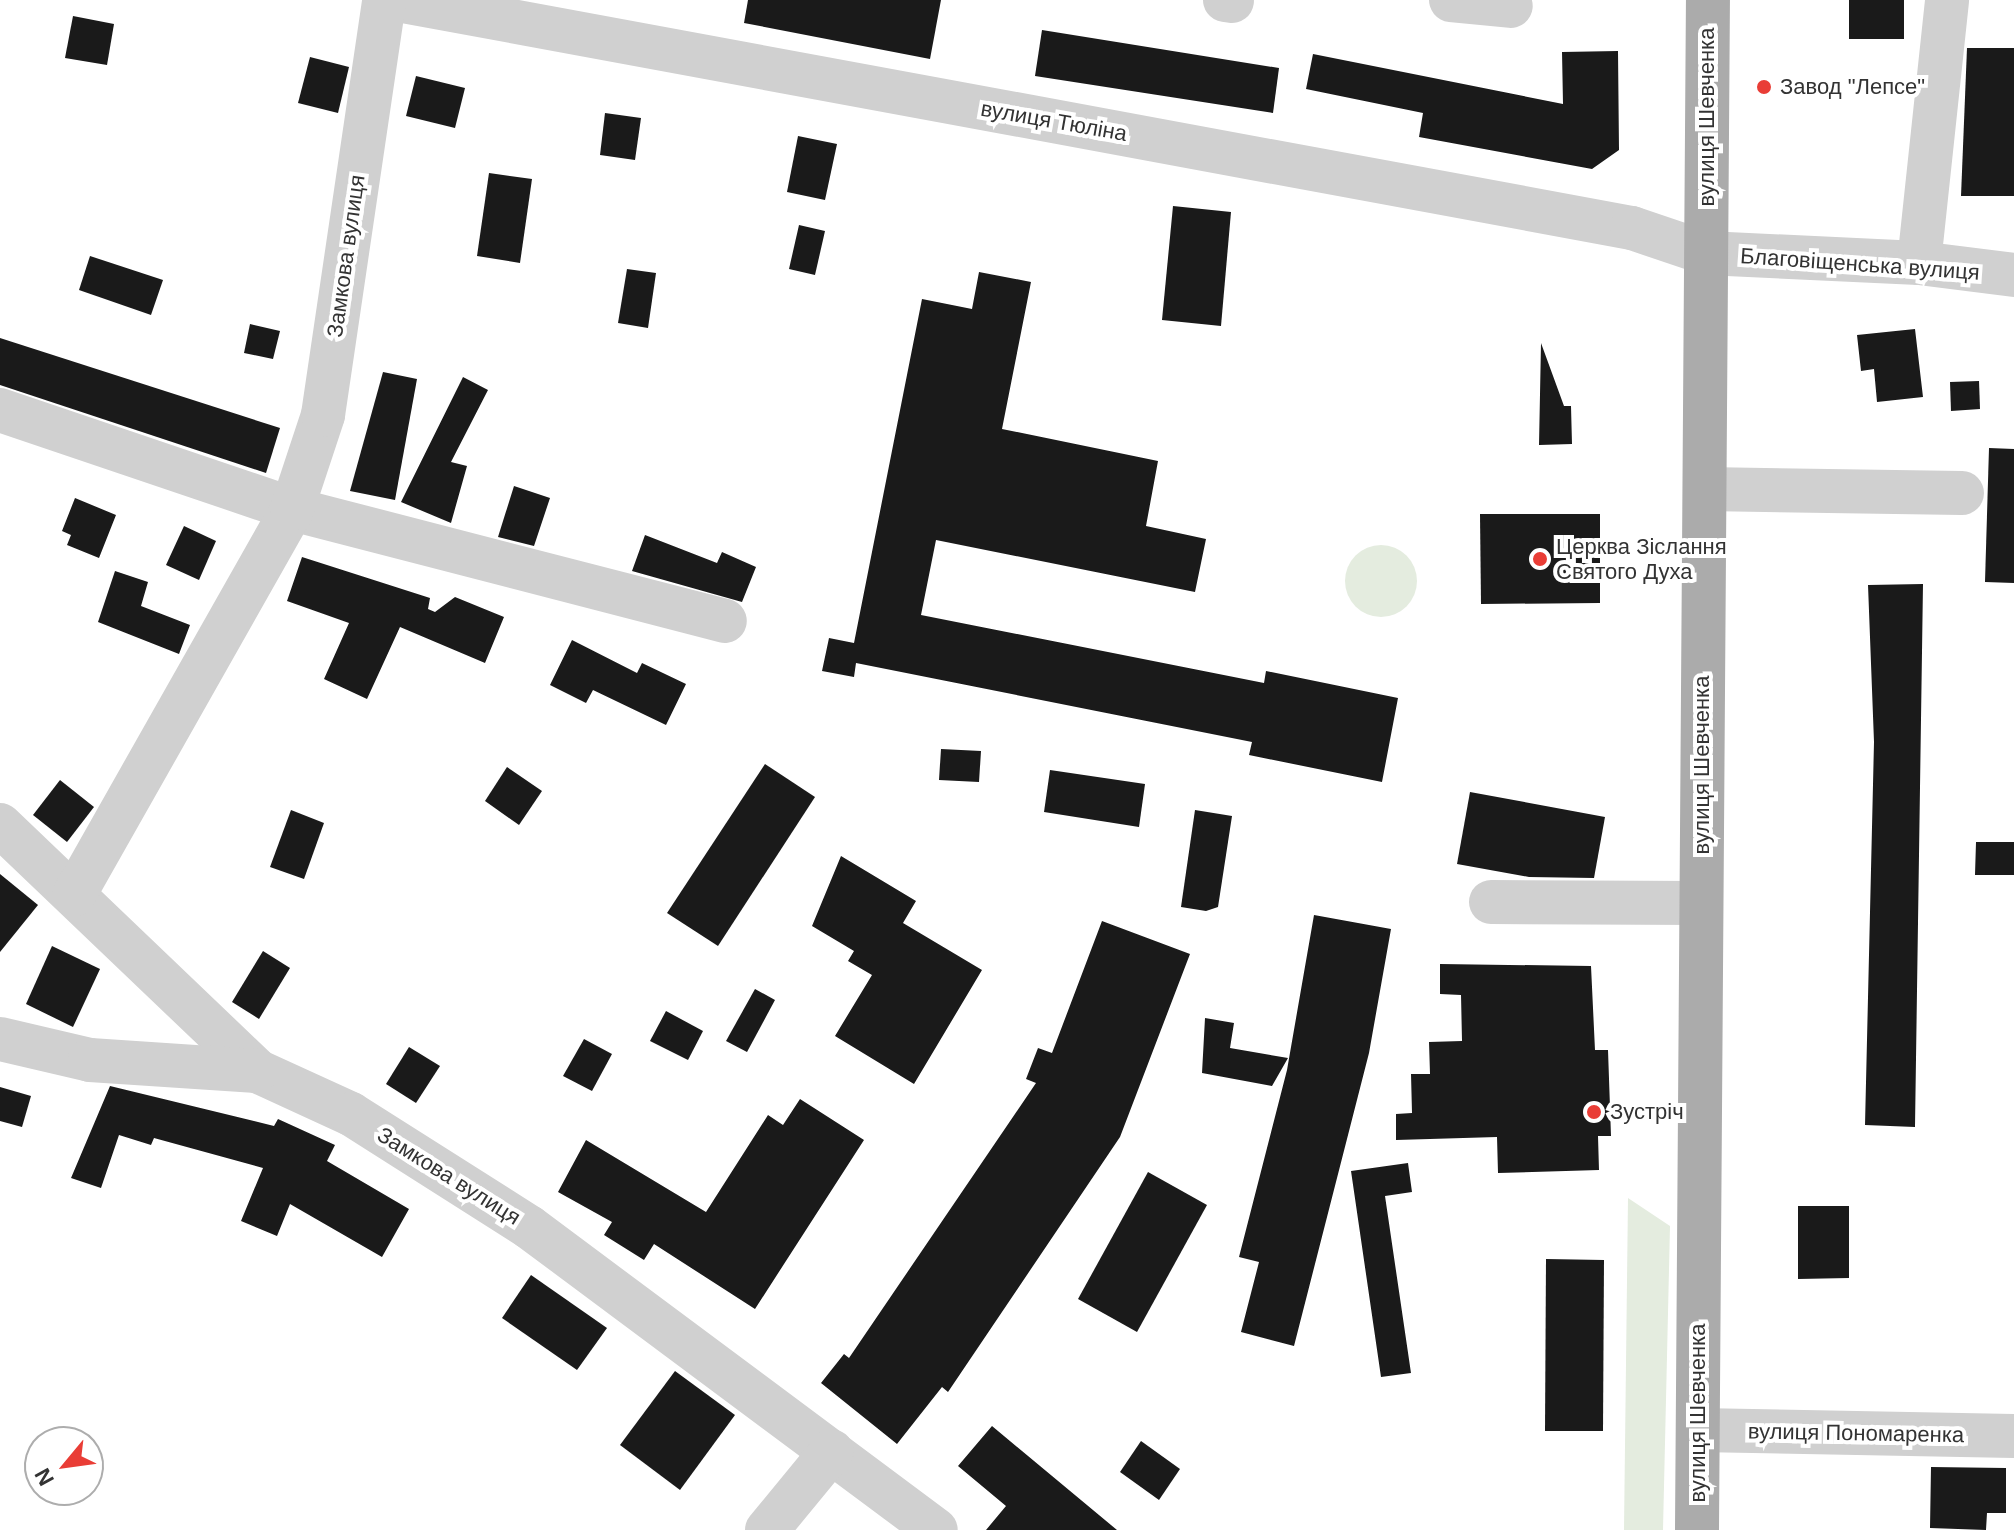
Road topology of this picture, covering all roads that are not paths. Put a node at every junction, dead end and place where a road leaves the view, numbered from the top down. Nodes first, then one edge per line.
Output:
1 (384, 0) edge
2 (398, 0) edge
3 (1451, 0) edge
4 (1708, 0) edge
5 (1947, 0) edge
6 (1511, 6) dead end
7 (1706, 253) junction
8 (1919, 263) junction
9 (2014, 275) edge
10 (0, 410) edge
11 (1705, 489) junction
12 (1962, 493) dead end
13 (292, 509) junction
14 (725, 621) dead end
15 (0, 825) edge
16 (74, 895) junction
17 (1491, 902) dead end
18 (1701, 903) junction
19 (0, 1039) edge
20 (257, 1071) junction
21 (1698, 1430) junction
22 (2014, 1436) edge
23 (832, 1451) junction
24 (767, 1530) edge
25 (936, 1530) edge
26 (1697, 1530) edge

1 - 13 street, Замкова вулиця
2 - 7 street, вулиця Тюліна
3 - 6 street
4 - 7 main road, вулиця Шевченка
5 - 8 street
7 - 8 street, Благовіщенська вулиця
7 - 11 main road, вулиця Шевченка
8 - 9 street, Благовіщенська вулиця
10 - 13 street
11 - 12 street
11 - 18 main road, вулиця Шевченка
13 - 14 street
13 - 16 street, Замкова вулиця
15 - 16 street, Замкова вулиця
16 - 20 street, Замкова вулиця
17 - 18 street
18 - 21 main road, вулиця Шевченка
19 - 20 street
20 - 23 street, Замкова вулиця
21 - 22 street, вулиця Пономаренка
21 - 26 main road, вулиця Шевченка
23 - 24 street
23 - 25 street, Замкова вулиця

